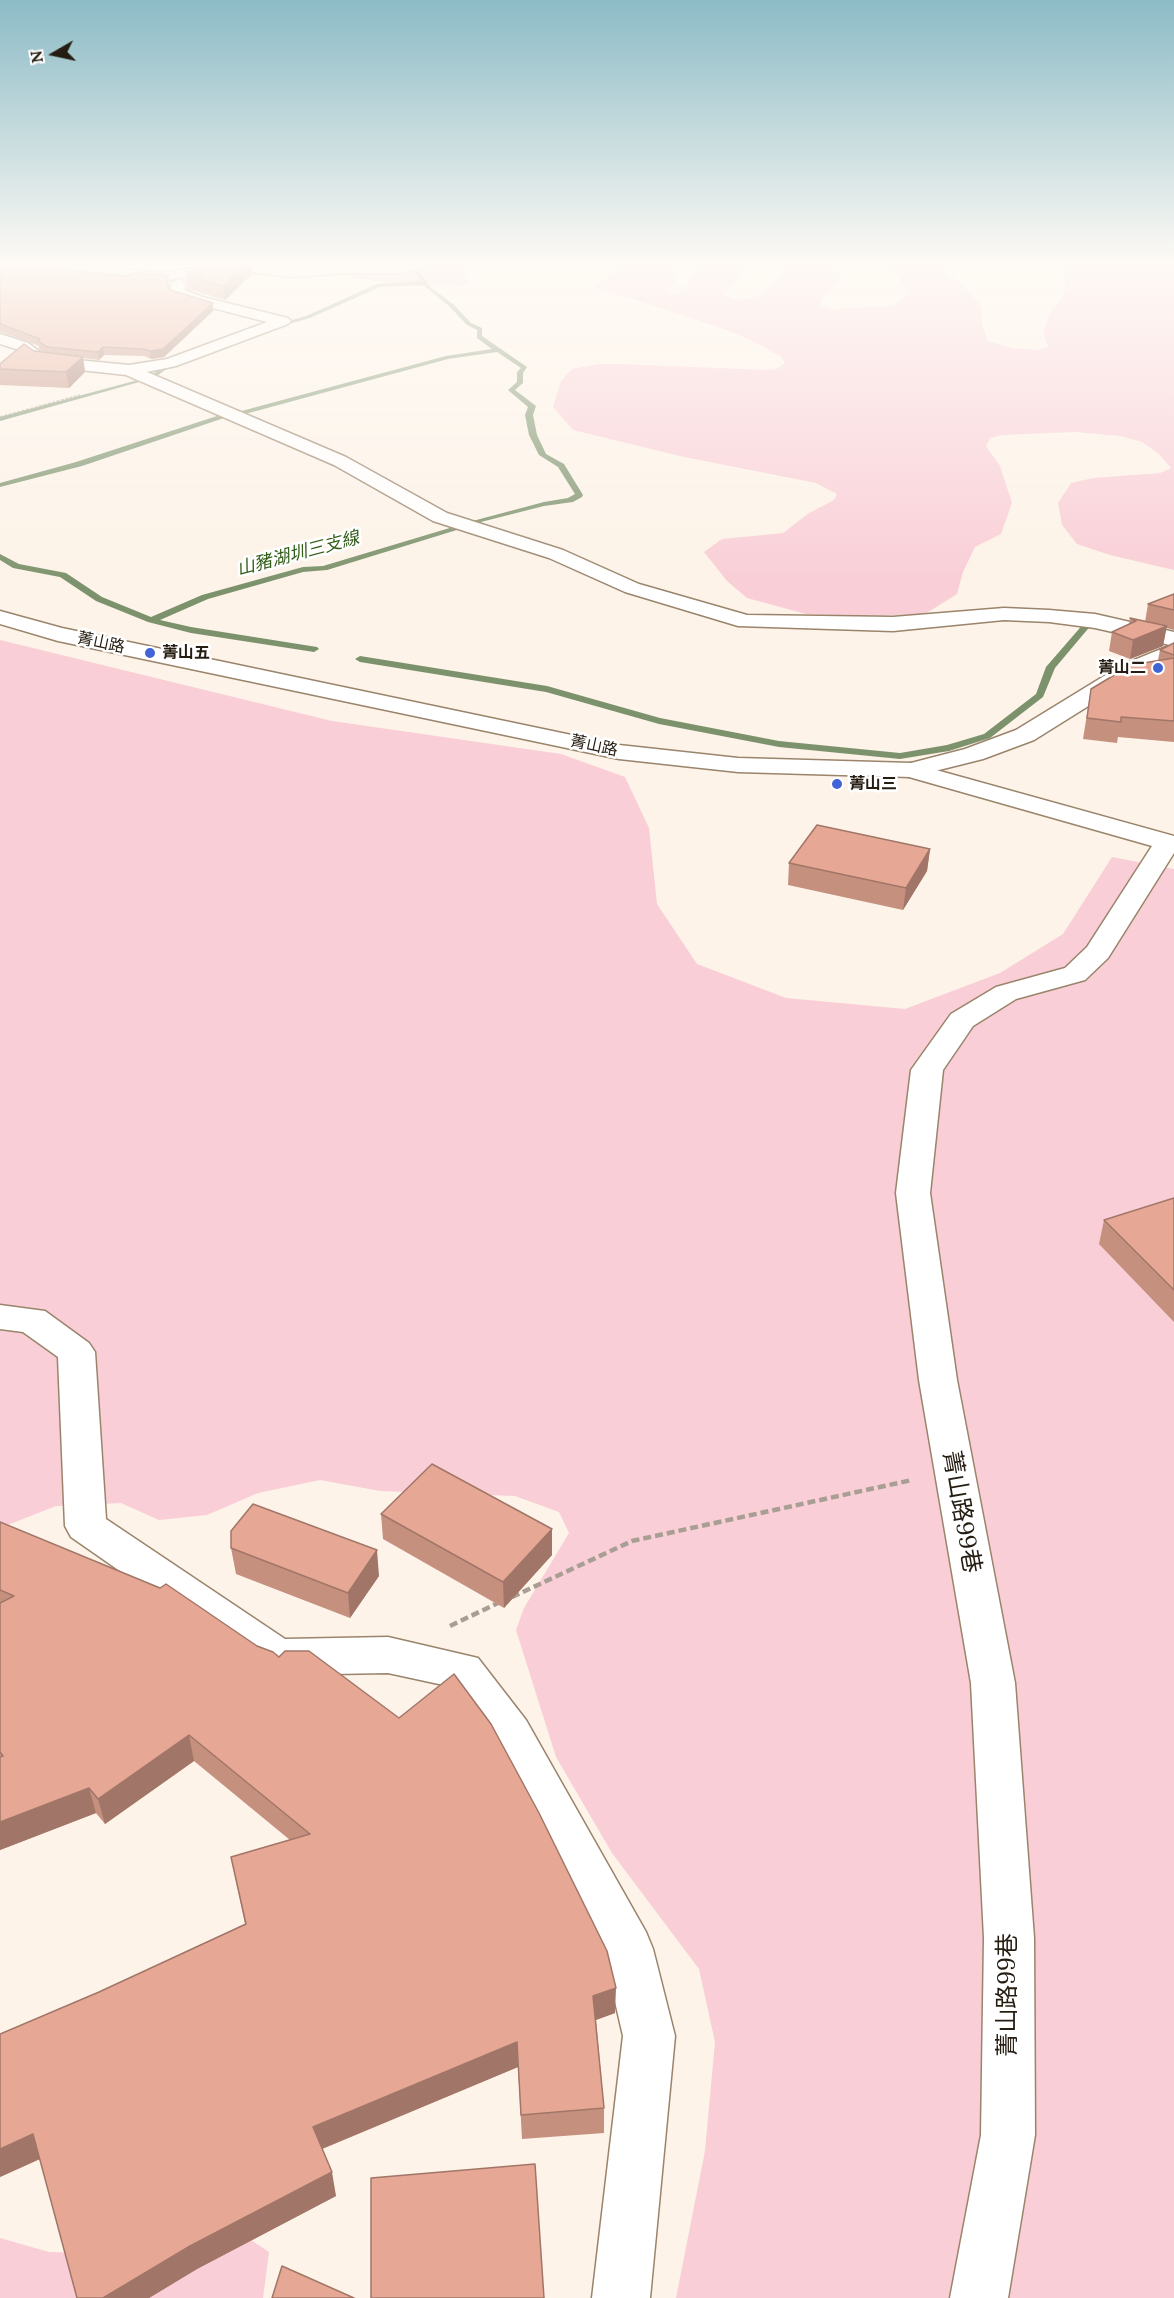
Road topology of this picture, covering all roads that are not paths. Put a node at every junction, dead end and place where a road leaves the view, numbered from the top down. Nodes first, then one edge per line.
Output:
1 (103, 369) edge
2 (151, 369) edge
3 (137, 374) junction
4 (0, 616) edge
5 (1174, 639) edge
6 (1174, 652) edge
7 (911, 770) junction
8 (1171, 844) edge
9 (0, 1317) edge
10 (621, 2298) edge
11 (979, 2298) edge

1 - 3 street
2 - 3 street
3 - 5 street
4 - 7 street, 菁山路
6 - 7 street, 菁山路
7 - 8 street
8 - 11 street, 菁山路99巷
9 - 10 street

